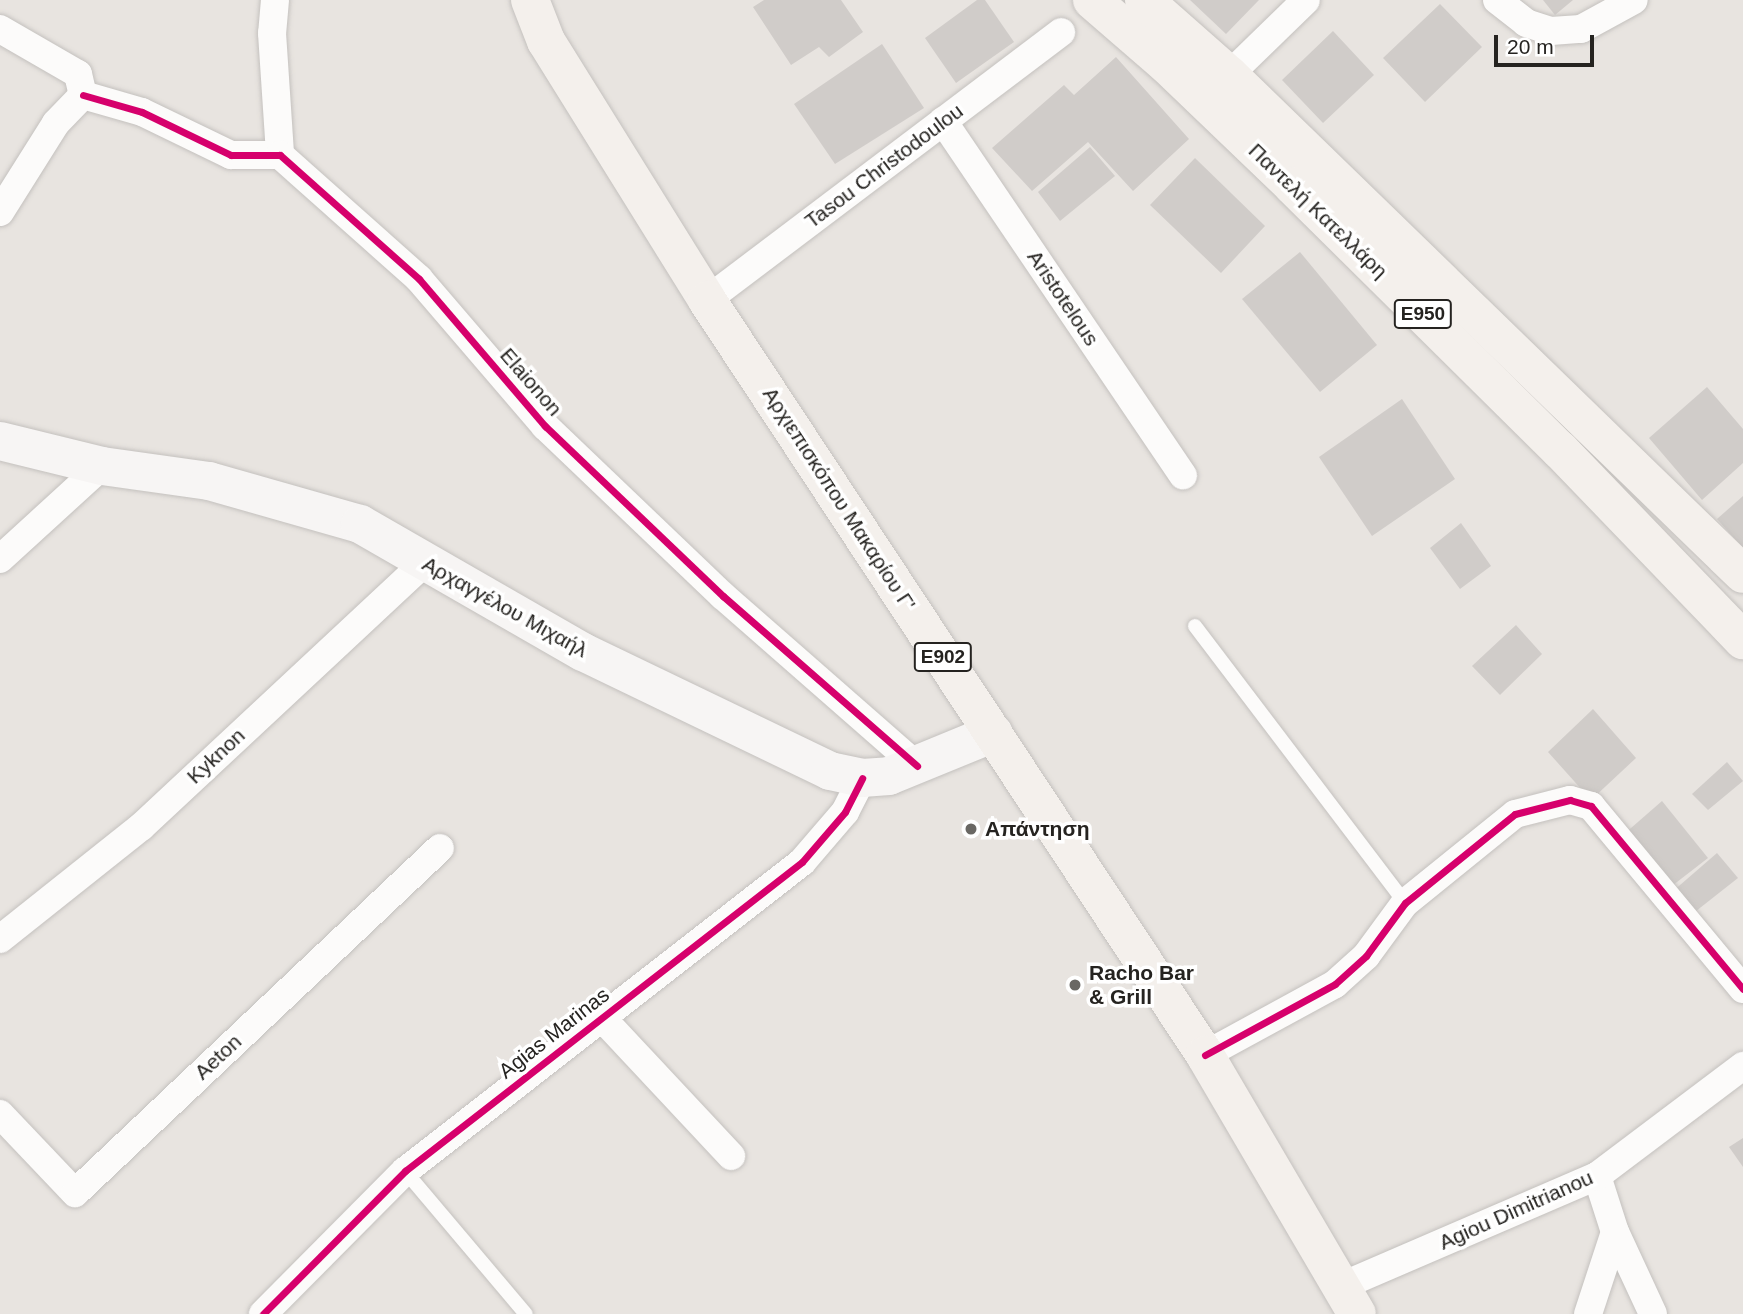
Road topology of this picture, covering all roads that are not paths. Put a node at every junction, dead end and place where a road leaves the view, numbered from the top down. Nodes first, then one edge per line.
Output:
1 (275, 0) edge
2 (530, 0) edge
3 (1092, 0) edge
4 (1144, 0) edge
5 (1306, 0) edge
6 (1497, 0) edge
7 (1634, 0) edge
8 (0, 29) edge
9 (1061, 32) dead end
10 (1229, 75) junction
11 (83, 95) junction
12 (943, 121) junction
13 (280, 155) junction
14 (0, 212) edge
15 (707, 300) junction
16 (0, 441) edge
17 (102, 466) junction
18 (1183, 475) dead end
19 (0, 559) edge
20 (424, 563) junction
21 (1743, 574) edge
22 (1195, 626) dead end
23 (1743, 640) edge
24 (994, 733) junction
25 (917, 766) junction
26 (862, 778) junction
27 (440, 848) dead end
28 (1405, 903) junction
29 (0, 939) edge
30 (1743, 989) edge
31 (602, 1018) junction
32 (1205, 1055) junction
33 (1743, 1066) edge
34 (0, 1114) edge
35 (731, 1156) dead end
36 (405, 1171) junction
37 (1597, 1176) junction
38 (1615, 1233) junction
39 (1351, 1300) edge
40 (263, 1314) edge
41 (526, 1314) edge
42 (1587, 1314) edge
43 (1653, 1314) edge

1 - 13 street
2 - 15 main road, Αρχιεπισκόπου Μακαρίου Γ' / E902
3 - 23 main road, Παντελή Κατελλάρη / E950
4 - 10 main road, Παντελή Κατελλάρη / E950
5 - 10 street
6 - 7 street
8 - 11 street
9 - 12 street, Tasou Christodoulou
10 - 21 main road, Παντελή Κατελλάρη / E950
11 - 13 street
11 - 14 street
12 - 15 street, Tasou Christodoulou
12 - 18 street, Aristotelous
13 - 25 street, Elaionon
15 - 24 main road, Αρχιεπισκόπου Μακαρίου Γ' / E902
16 - 17 street, Αρχαγγέλου Μιχαήλ
17 - 19 street
17 - 20 street, Αρχαγγέλου Μιχαήλ
20 - 26 street, Αρχαγγέλου Μιχαήλ
20 - 29 street, Kyknon
22 - 28 lane
24 - 25 street, Αρχαγγέλου Μιχαήλ
24 - 32 main road, Αρχιεπισκόπου Μακαρίου Γ' / E902
25 - 26 street, Αρχαγγέλου Μιχαήλ
26 - 31 street, Agias Marinas
27 - 34 street, Aeton
28 - 30 street
28 - 32 street
31 - 35 street
31 - 36 street, Agias Marinas
32 - 39 main road, Αρχιεπισκόπου Μακαρίου Γ' / E902
33 - 37 street, Agiou Dimitrianou
36 - 40 street, Agias Marinas
36 - 41 lane
37 - 38 street
37 - 39 street, Agiou Dimitrianou
38 - 42 street
38 - 43 street

